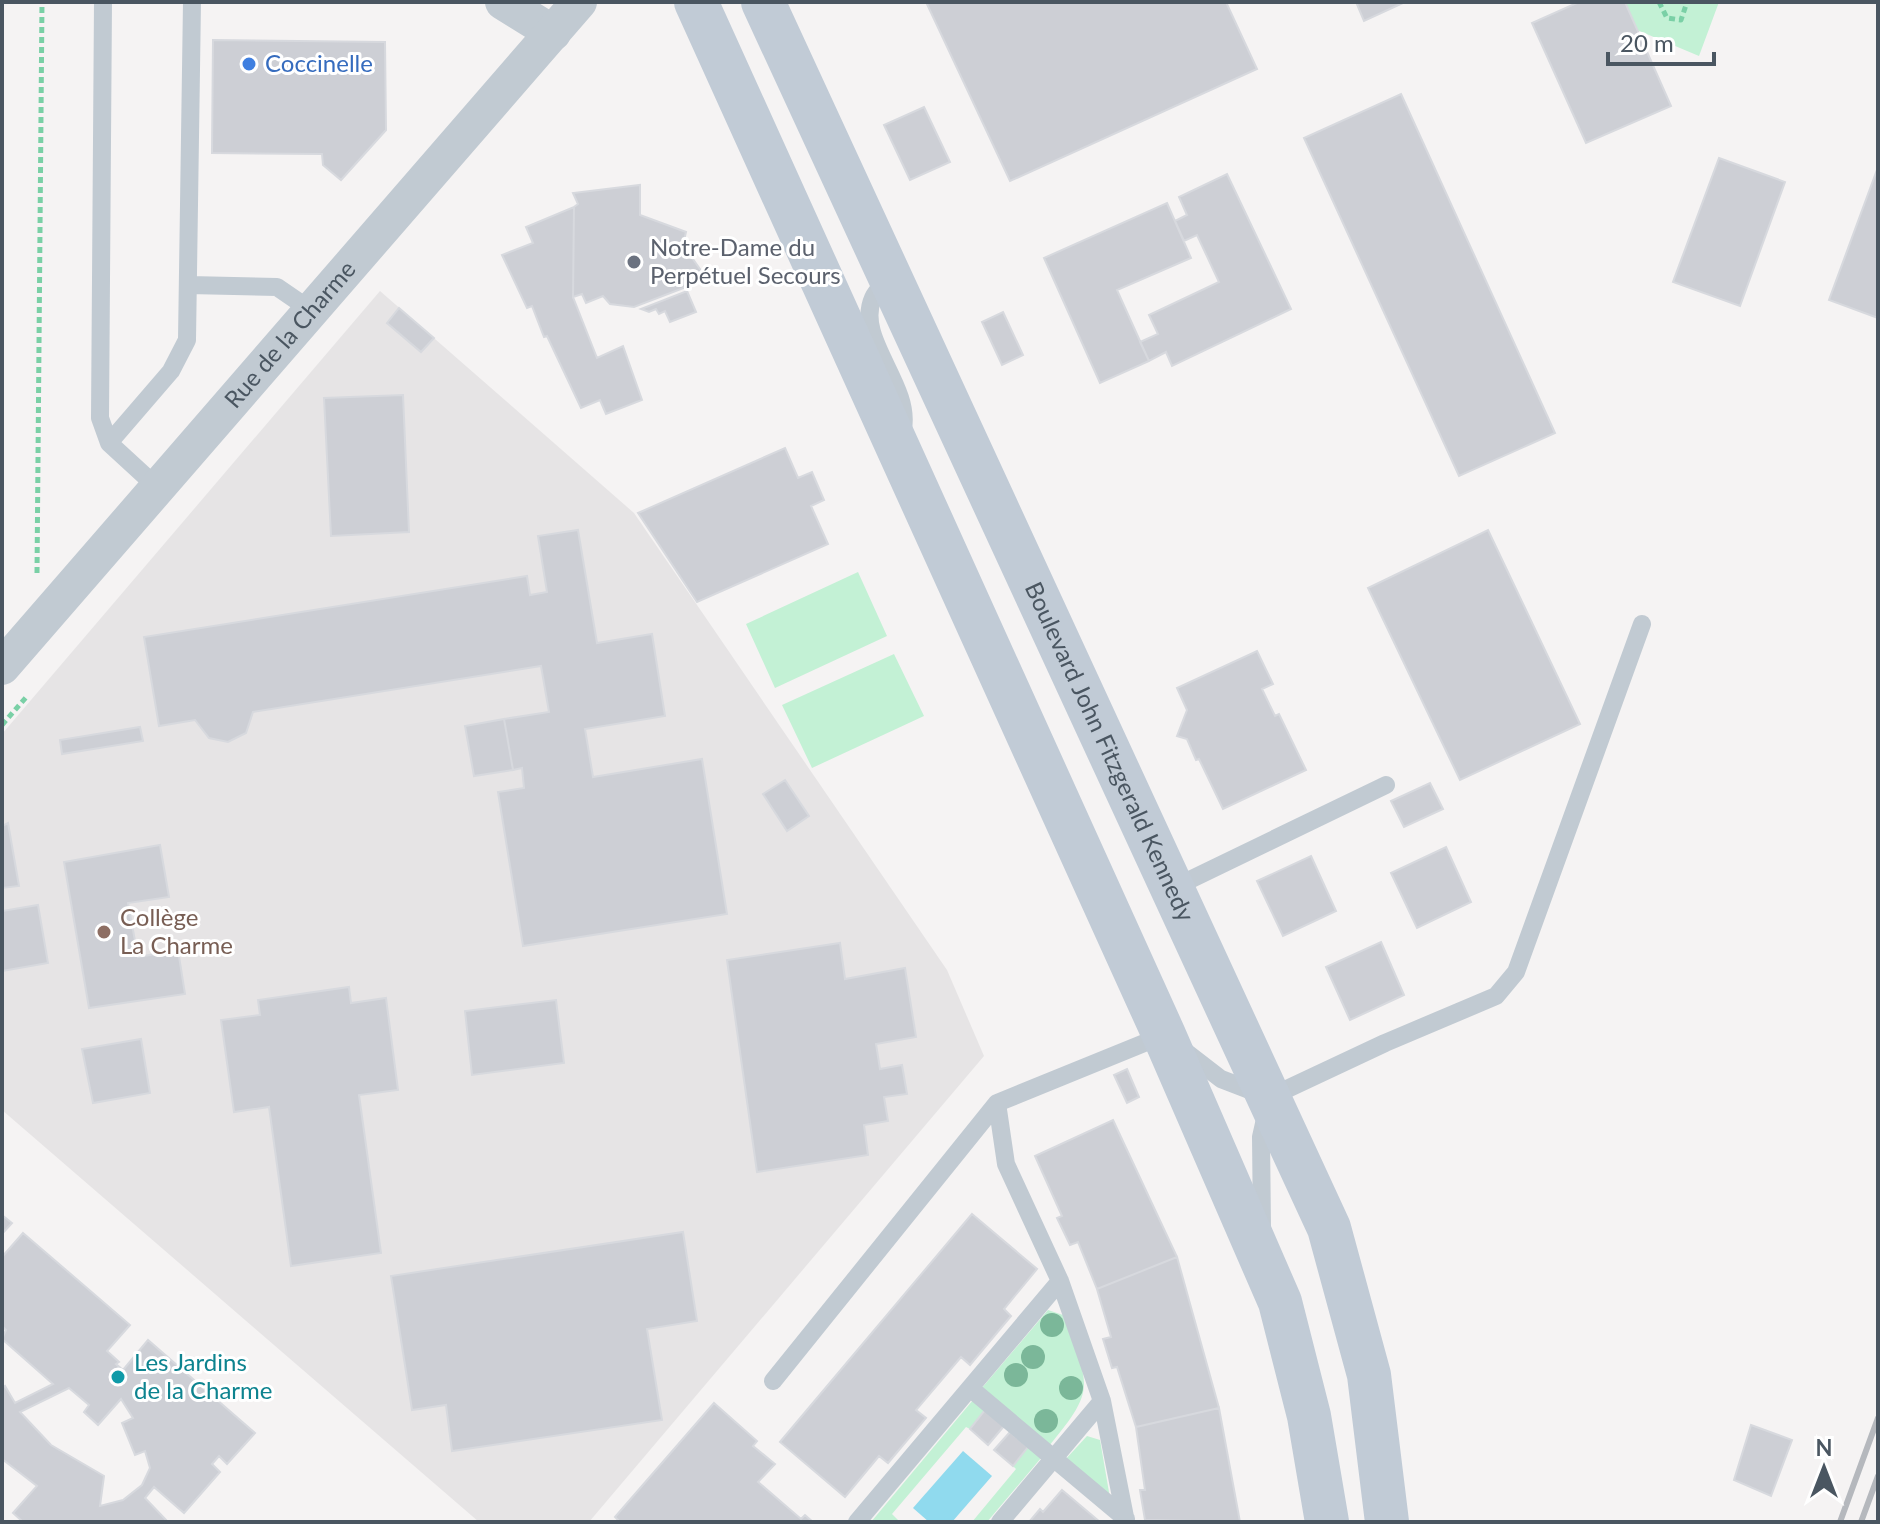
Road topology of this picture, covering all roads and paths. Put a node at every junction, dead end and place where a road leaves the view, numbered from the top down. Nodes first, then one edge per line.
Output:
1 (42, 2) edge
2 (103, 2) edge
3 (192, 2) edge
4 (503, 2) edge
5 (579, 2) edge
6 (696, 2) edge
7 (763, 2) edge
8 (1659, 2) edge
9 (1687, 2) edge
10 (553, 33) junction
11 (891, 276) junction
12 (189, 285) junction
13 (312, 311) junction
14 (109, 443) junction
15 (899, 445) junction
16 (158, 488) junction
17 (37, 578) dead end
18 (1642, 624) dead end
19 (2, 667) edge
20 (1386, 785) dead end
21 (1173, 888) junction
22 (1164, 1035) junction
23 (1270, 1097) junction
24 (997, 1103) junction
25 (1262, 1259) junction
26 (1060, 1281) junction
27 (773, 1381) dead end
28 (970, 1388) junction
29 (1102, 1401) junction
30 (1053, 1460) junction
31 (1126, 1521) edge
32 (857, 1522) edge
33 (1000, 1522) edge
34 (1327, 1522) edge
35 (1387, 1522) edge

1 - 17 path
2 - 14 lane
3 - 12 lane
4 - 10 street
5 - 10 street, Rue de la Charme
6 - 15 main road
7 - 11 main road, Boulevard John Fitzgerald Kennedy
8 - 9 path
10 - 13 street, Rue de la Charme
11 - 15 lane
11 - 21 main road, Boulevard John Fitzgerald Kennedy
12 - 13 lane
12 - 14 lane
13 - 16 street, Rue de la Charme
14 - 16 lane
15 - 22 main road
16 - 19 street, Rue de la Charme
18 - 23 lane
20 - 21 lane
21 - 23 main road, Boulevard John Fitzgerald Kennedy
22 - 23 lane
22 - 24 lane
22 - 25 main road
23 - 25 lane
23 - 35 main road, Boulevard John Fitzgerald Kennedy
24 - 26 lane
24 - 27 lane
25 - 34 main road
26 - 28 lane
26 - 29 lane
28 - 30 lane
28 - 32 lane
29 - 30 lane
29 - 31 lane
30 - 31 lane
30 - 33 lane

